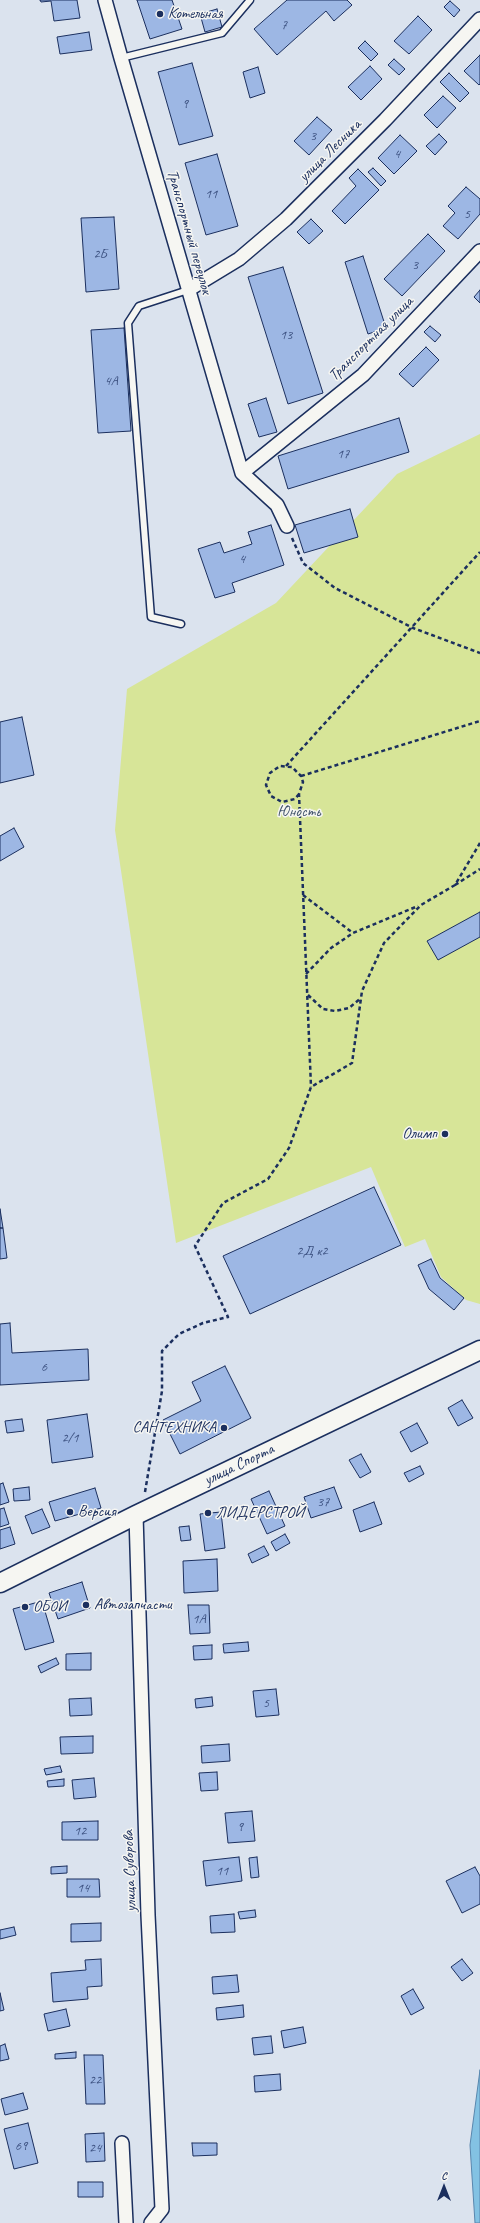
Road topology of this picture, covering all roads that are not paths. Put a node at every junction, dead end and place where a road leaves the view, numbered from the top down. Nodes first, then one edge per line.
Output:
1 (105, 0) edge
2 (250, 0) edge
3 (480, 19) edge
4 (121, 58) junction
5 (480, 251) edge
6 (188, 290) junction
7 (242, 473) junction
8 (287, 526) road end
9 (181, 624) dead end
10 (480, 1350) edge
11 (136, 1515) junction
12 (0, 1583) edge
13 (122, 2143) dead end
14 (126, 2223) edge
15 (152, 2223) edge

1 - 4 street, Транспортный переулок
2 - 4 lane
3 - 6 street, улица Лесника
4 - 6 street, Транспортный переулок
5 - 7 street, Транспортная улица
6 - 7 street, Транспортный переулок
6 - 9 lane
7 - 8 street
10 - 11 street, улица Спорта
11 - 12 street, улица Спорта
11 - 15 street, улица Суворова
13 - 14 street

